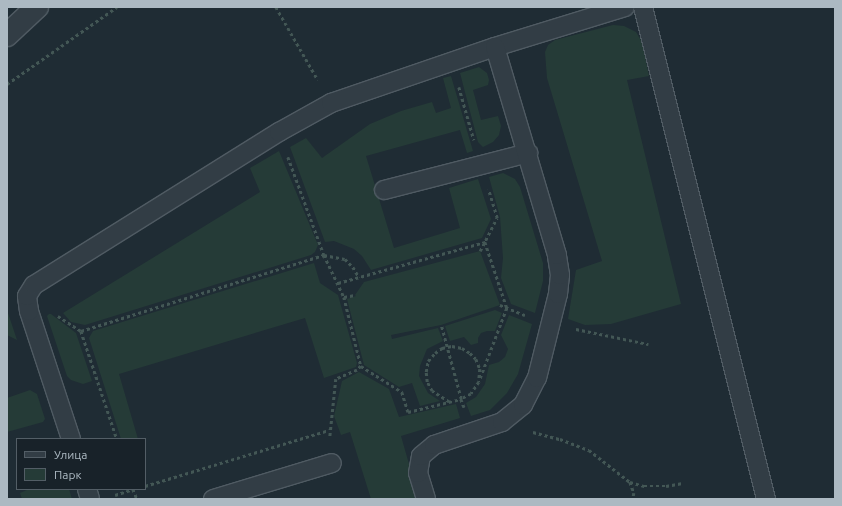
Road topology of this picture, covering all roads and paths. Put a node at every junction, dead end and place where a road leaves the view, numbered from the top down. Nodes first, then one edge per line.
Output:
1 (37, 7) edge
2 (117, 7) edge
3 (276, 7) edge
4 (625, 7) edge
5 (643, 7) edge
6 (7, 35) edge
7 (495, 47) junction
8 (7, 84) edge
9 (331, 103) junction
10 (279, 132) junction
11 (528, 153) junction
12 (384, 190) dead end
13 (324, 255) junction
14 (359, 278) junction
15 (338, 283) junction
16 (34, 285) junction
17 (356, 295) dead end
18 (344, 297) junction
19 (441, 324) dead end
20 (80, 332) junction
21 (447, 347) junction
22 (361, 366) junction
23 (479, 382) junction
24 (462, 399) junction
25 (450, 402) junction
26 (502, 422) junction
27 (329, 430) junction
28 (474, 432) junction
29 (71, 438) edge
30 (117, 438) edge
31 (332, 462) joint
32 (630, 482) junction
33 (683, 483) dead end
34 (146, 486) edge
35 (131, 490) edge
36 (108, 497) dead end
37 (213, 499) edge
38 (426, 499) edge
39 (633, 499) edge
40 (766, 499) edge

1 - 6 street
2 - 8 path
3 - 9 path
4 - 7 lane
5 - 40 lane
7 - 9 lane
7 - 11 lane
9 - 10 lane
10 - 13 path
10 - 16 lane
11 - 12 lane
11 - 26 lane
13 - 14 path
13 - 15 path
13 - 20 path
14 - 15 path
14 - 23 path
15 - 18 path
16 - 20 path
16 - 29 lane
17 - 18 path
18 - 22 path
19 - 21 path
20 - 30 path
21 - 23 path
21 - 24 path
21 - 25 path
22 - 25 path
22 - 27 path
23 - 24 path
24 - 25 path
24 - 28 path
26 - 28 lane
26 - 32 path
27 - 31 path
27 - 34 path
28 - 38 lane
31 - 37 lane
32 - 33 path
32 - 39 path
35 - 36 path

